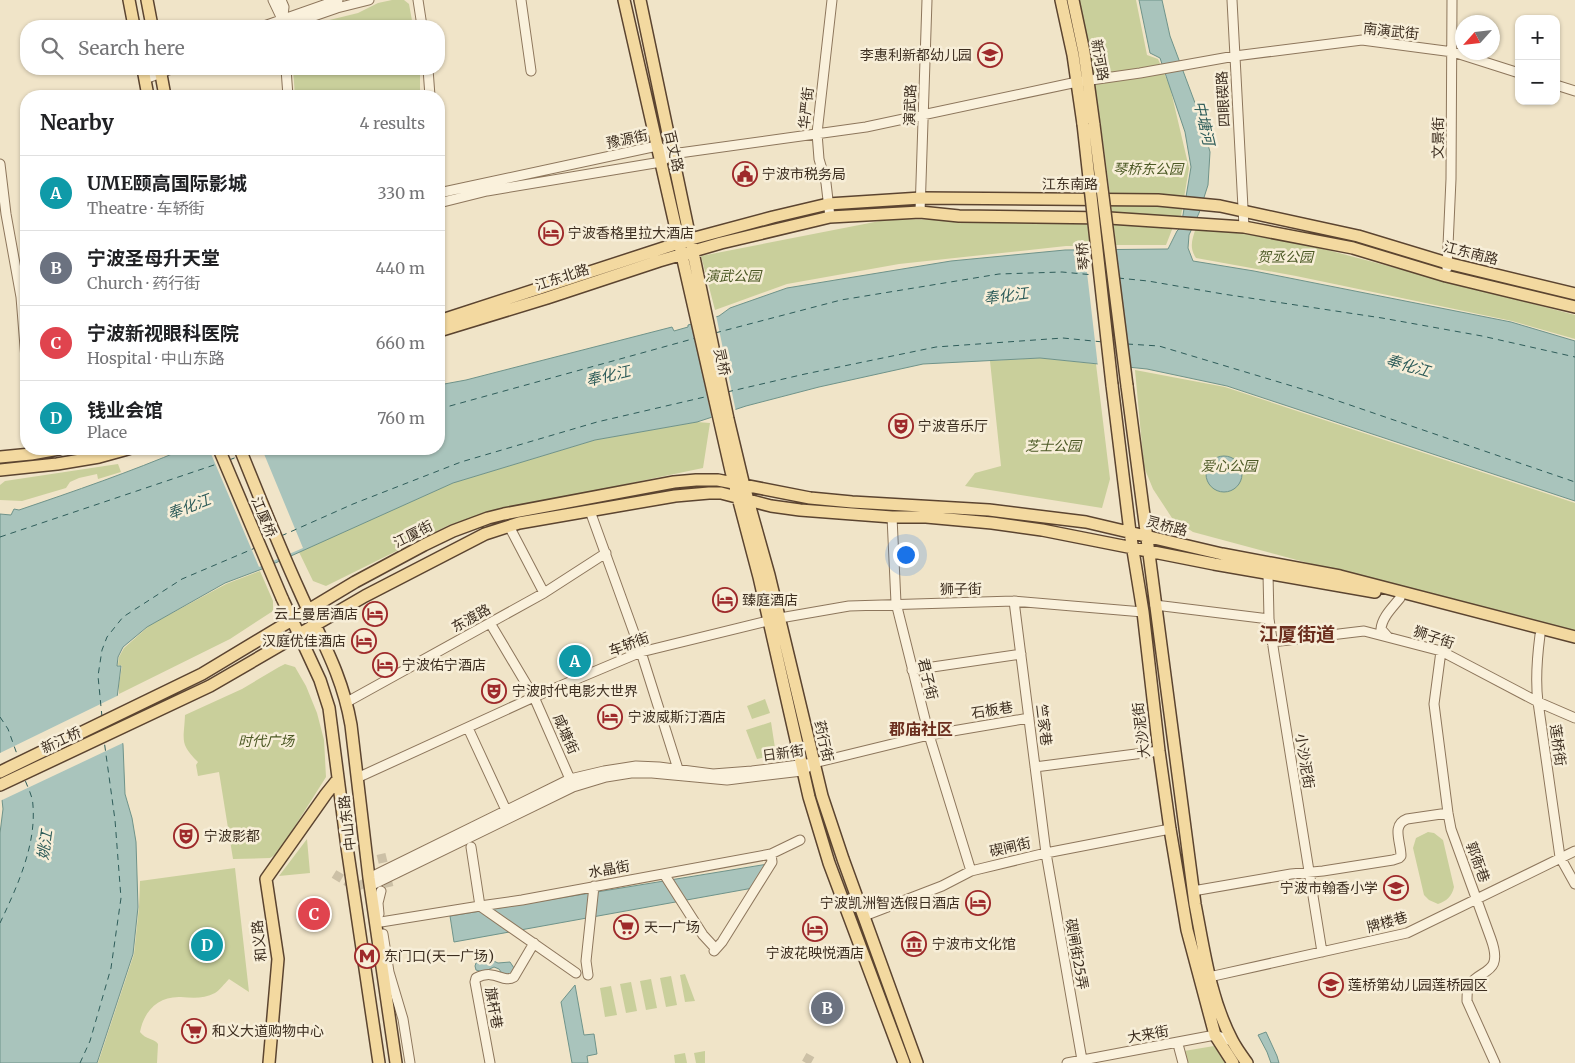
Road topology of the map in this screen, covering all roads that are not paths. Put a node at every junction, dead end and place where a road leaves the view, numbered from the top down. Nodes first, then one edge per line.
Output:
1 (129, 0) edge
2 (147, 0) edge
3 (273, 0) edge
4 (281, 0) edge
5 (338, 0) edge
6 (369, 0) edge
7 (418, 0) edge
8 (521, 0) edge
9 (624, 0) edge
10 (640, 0) edge
11 (832, 0) edge
12 (928, 0) edge
13 (1061, 0) edge
14 (1072, 0) edge
15 (1232, 0) edge
16 (1452, 0) edge
17 (133, 20) edge
18 (151, 20) edge
19 (281, 20) edge
20 (283, 20) edge
21 (292, 20) edge
22 (296, 20) edge
23 (421, 20) edge
24 (1453, 52) junction
25 (1235, 56) junction
26 (532, 71) dead end
27 (1515, 72) edge
28 (144, 75) edge
29 (164, 75) edge
30 (286, 75) edge
31 (428, 75) edge
32 (1083, 81) junction
33 (1560, 86) edge
34 (147, 90) edge
35 (165, 90) edge
36 (288, 90) edge
37 (430, 90) edge
38 (1575, 91) edge
39 (923, 115) junction
40 (1089, 125) junction
41 (817, 133) junction
42 (657, 146) junction
43 (672, 154) junction
44 (661, 162) junction
45 (0, 164) edge
46 (445, 192) edge
47 (920, 198) junction
48 (445, 202) edge
49 (828, 204) junction
50 (1243, 211) junction
51 (920, 212) junction
52 (830, 217) junction
53 (1244, 227) junction
54 (687, 247) junction
55 (1447, 263) junction
56 (1446, 276) junction
57 (20, 279) edge
58 (1575, 294) edge
59 (1575, 307) edge
60 (700, 309) junction
61 (445, 319) edge
62 (445, 330) edge
63 (1112, 385) joint
64 (724, 420) joint
65 (20, 453) edge
66 (106, 455) edge
67 (222, 455) edge
68 (242, 455) edge
69 (0, 457) edge
70 (0, 470) edge
71 (739, 485) junction
72 (743, 498) junction
73 (590, 511) junction
74 (892, 517) junction
75 (509, 526) junction
76 (1130, 532) junction
77 (1146, 536) junction
78 (1133, 548) junction
79 (1148, 551) junction
80 (606, 553) junction
81 (1268, 574) junction
82 (298, 589) joint
83 (544, 593) junction
84 (282, 598) joint
85 (1400, 598) junction
86 (1014, 601) junction
87 (896, 603) junction
88 (1155, 605) junction
89 (308, 610) junction
90 (1143, 612) junction
91 (774, 619) junction
92 (1269, 619) junction
93 (292, 620) junction
94 (490, 623) junction
95 (316, 625) junction
96 (299, 634) junction
97 (1540, 635) junction
98 (1575, 637) edge
99 (1389, 638) junction
100 (1272, 642) junction
101 (1575, 645) edge
102 (1441, 651) junction
103 (641, 652) junction
104 (1021, 654) junction
105 (912, 670) junction
106 (534, 697) junction
107 (347, 702) junction
108 (1538, 702) junction
109 (128, 711) joint
110 (1029, 718) junction
111 (1575, 718) edge
112 (468, 728) junction
113 (928, 735) junction
114 (1159, 751) junction
115 (814, 763) junction
116 (1035, 767) junction
117 (801, 768) junction
118 (678, 769) junction
119 (0, 772) edge
120 (357, 778) junction
121 (338, 779) junction
122 (570, 779) junction
123 (0, 785) edge
124 (506, 810) junction
125 (1448, 813) junction
126 (1170, 829) junction
127 (800, 840) dead end
128 (471, 847) dead end
129 (1575, 851) edge
130 (1046, 853) junction
131 (771, 854) junction
132 (1560, 857) junction
133 (971, 871) junction
134 (1308, 871) junction
135 (666, 877) junction
136 (370, 882) junction
137 (1575, 884) edge
138 (594, 889) junction
139 (381, 891) tunnel mouth
140 (1193, 891) junction
141 (1476, 899) junction
142 (480, 906) junction
143 (864, 916) junction
144 (381, 922) junction
145 (534, 943) junction
146 (1322, 952) junction
147 (576, 973) dead end
148 (588, 975) dead end
149 (1209, 978) junction
150 (1215, 1035) junction
151 (1232, 1041) junction
152 (1180, 1048) dead end
153 (1082, 1060) junction
154 (269, 1063) edge
155 (379, 1063) edge
156 (396, 1063) edge
157 (410, 1063) edge
158 (490, 1063) edge
159 (904, 1063) edge
160 (917, 1063) edge
161 (1067, 1063) edge
162 (1183, 1063) edge
163 (1233, 1063) edge
164 (1247, 1063) edge
165 (1495, 1063) edge

1 - 17 main road
2 - 18 main road
3 - 19 street
4 - 20 street
5 - 21 street
6 - 22 street
7 - 23 street
8 - 26 street
9 - 42 main road, 百丈路
10 - 43 main road, 百丈路
11 - 41 street, 华严街
12 - 39 street, 演武路
13 - 32 main road, 新河路
14 - 32 main road, 新河路
15 - 25 street, 四眼碶路
16 - 24 street, 文景街
24 - 25 street, 南演武街
24 - 27 street, 南演武街
24 - 55 street, 文景街
25 - 32 street, 南演武街
25 - 50 street, 四眼碶路
28 - 34 main road
29 - 35 main road
30 - 36 street
31 - 37 street
32 - 39 street, 南演武街
32 - 40 main road, 新河路
33 - 38 street
39 - 41 street, 南演武街
39 - 47 street, 演武路
40 - 63 main road, 琴桥, bridge
40 - 77 main road, 琴桥, bridge
41 - 43 street, 南演武街
41 - 49 street, 华严街
42 - 43 street, 豫源街
42 - 44 main road, 百丈路
42 - 46 street, 豫源街
43 - 44 street, 豫源街
43 - 54 main road, 百丈路
44 - 48 street, 豫源街
44 - 54 main road, 百丈路
45 - 57 street
47 - 49 main road, 江东南路
47 - 50 main road, 江东南路
47 - 51 street, 演武路
49 - 52 street, 华严街
49 - 54 main road, 江东南路
50 - 53 street, 四眼碶路
50 - 55 main road, 江东南路
51 - 52 main road, 江东南路
51 - 53 main road, 江东南路
52 - 54 main road, 江东南路
53 - 56 main road, 江东南路
54 - 60 main road, 百丈路
54 - 60 main road, 百丈路
54 - 61 main road, 江东北路
54 - 62 main road, 江东北路
55 - 56 street, 文景街
55 - 58 main road, 江东南路
56 - 59 main road, 江东南路
60 - 64 main road, 灵桥
63 - 76 main road, 大沙泥街
64 - 71 main road, 药行街
65 - 69 main road
66 - 70 main road
67 - 84 main road, 江厦桥, bridge
68 - 82 main road, 江厦桥
71 - 72 main road, 药行街
71 - 76 main road, 灵桥路
71 - 89 main road, 江厦街
72 - 73 main road
72 - 74 main road, 灵桥路
72 - 91 main road, 药行街
73 - 75 main road
73 - 80 street
74 - 78 main road, 灵桥路
74 - 87 street, 君子街
75 - 83 street
75 - 95 main road
76 - 77 main road, 灵桥路
76 - 78 main road, 大沙泥街
77 - 79 main road
77 - 98 main road, 灵桥路
78 - 79 main road, 灵桥路
78 - 90 main road, 大沙泥街
79 - 81 main road, 灵桥路
79 - 88 main road
80 - 83 street, 东渡路
80 - 103 street
81 - 85 main road, 灵桥路
81 - 92 street, 小沙泥街
82 - 89 main road, 中山东路
83 - 94 street, 东渡路
84 - 93 main road, 中山东路
85 - 97 main road, 灵桥路
85 - 99 street
86 - 87 street, 狮子街
86 - 90 street, 狮子街
86 - 104 street, 竺家巷
87 - 91 street, 狮子街
87 - 105 street, 君子街
88 - 92 street
88 - 140 main road
89 - 93 main road, 江厦街
89 - 95 main road, 中山东路
90 - 114 main road, 大沙泥街
91 - 103 street, 车轿街
91 - 115 main road, 药行街
91 - 117 main road, 药行街
92 - 100 street, 小沙泥街
93 - 96 main road, 中山东路
93 - 109 main road, 江厦街
94 - 106 street, 咸塘街
94 - 107 street, 东渡路
95 - 96 main road
95 - 107 main road, 中山东路
96 - 121 main road, 中山东路
96 - 123 main road, 新江桥
97 - 101 main road, 灵桥路
97 - 108 street, 莲桥街
99 - 100 street, 狮子街
99 - 102 street, 狮子街
100 - 134 street, 小沙泥街
102 - 108 street, 狮子街
102 - 125 street, 郭衙巷
103 - 106 street, 车轿街
103 - 118 street
104 - 105 street
104 - 110 street, 竺家巷
105 - 113 street, 君子街
106 - 112 street, 车轿街
106 - 122 street, 咸塘街
107 - 120 main road, 中山东路
108 - 111 street, 狮子街
108 - 132 street, 莲桥街
109 - 119 main road, 新江桥
110 - 113 street, 石板巷
110 - 116 street, 竺家巷
112 - 120 street, 车轿街
112 - 124 street
113 - 115 street, 石板巷
113 - 133 street, 君子街
114 - 116 street
114 - 126 main road, 大沙泥街
115 - 117 street, 日新街
115 - 143 main road, 药行街
116 - 130 street, 竺家巷
117 - 118 street, 日新街
117 - 136 street, 日新街
117 - 159 main road, 药行街
118 - 122 street, 日新街
120 - 136 main road, 中山东路
121 - 154 main road, 和义路
121 - 155 main road, 中山东路
122 - 124 street, 日新街
124 - 136 street, 日新街
125 - 134 street
125 - 141 street, 郭衙巷
126 - 130 street, 碶闸街
126 - 150 main road, 大沙泥街
127 - 131 street, 水晶街
128 - 142 street
129 - 132 street, 牌楼巷
130 - 133 street, 碶闸街
130 - 153 street, 碶闸街25弄
131 - 135 street, 水晶街
131 - 135 street
132 - 137 street, 莲桥街
132 - 141 street, 牌楼巷
133 - 143 street, 碶闸街
134 - 140 street
134 - 146 street, 小沙泥街
135 - 138 street, 水晶街
136 - 156 main road, 中山东路
138 - 142 street, 水晶街
138 - 148 street
139 - 144 street
140 - 149 main road
141 - 146 street, 牌楼巷
141 - 165 street, 郭衙巷
142 - 144 street, 水晶街
142 - 145 street
143 - 160 main road, 药行街
144 - 157 street
145 - 147 street
145 - 158 street, 旗杆巷
146 - 149 street, 牌楼巷
149 - 151 main road
150 - 151 street
150 - 153 street, 大来街
150 - 163 main road, 大沙泥街
151 - 164 main road
152 - 162 street
153 - 161 street, 大来街

